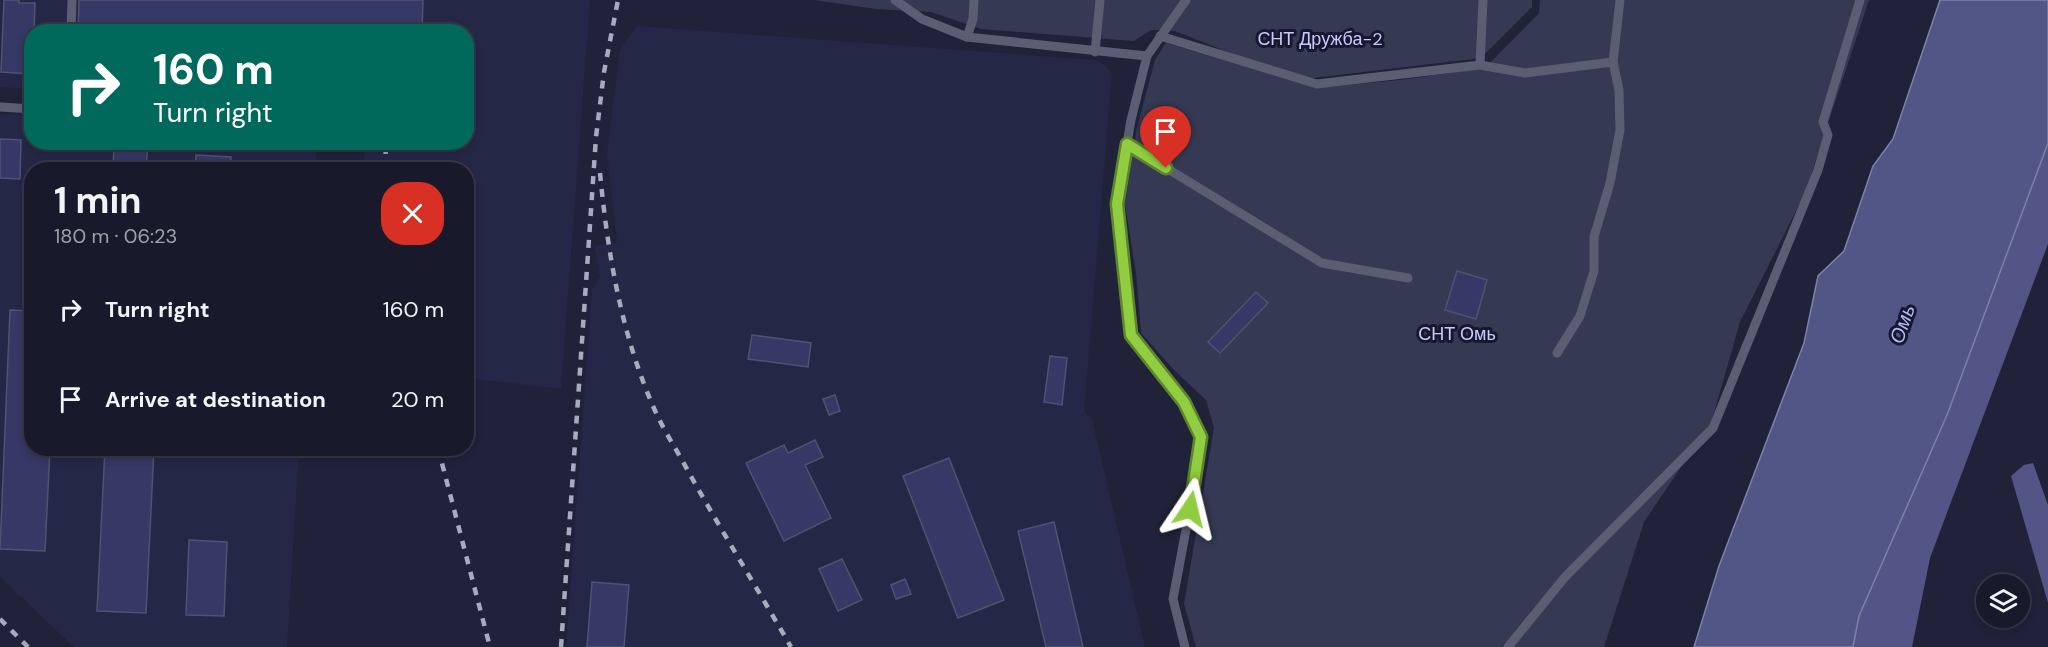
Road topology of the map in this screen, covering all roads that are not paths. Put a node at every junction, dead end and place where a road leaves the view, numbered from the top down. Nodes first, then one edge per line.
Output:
1 (72, 0) edge
2 (895, 0) edge
3 (974, 0) edge
4 (1100, 0) edge
5 (1186, 0) edge
6 (1483, 0) edge
7 (1620, 0) edge
8 (1860, 0) edge
9 (71, 24) edge
10 (1160, 36) junction
11 (968, 38) junction
12 (1095, 52) junction
13 (1147, 56) junction
14 (1613, 62) junction
15 (1480, 65) junction
16 (0, 107) edge
17 (24, 108) edge
18 (1127, 144) junction
19 (1408, 278) dead end
20 (1557, 352) dead end
21 (1185, 647) edge
22 (1508, 647) edge

1 - 9 lane
2 - 11 lane
3 - 11 lane
4 - 12 lane
5 - 10 lane
6 - 15 lane
7 - 14 lane
8 - 22 lane
10 - 13 lane
10 - 15 lane
11 - 12 lane
12 - 13 lane
13 - 18 lane
14 - 15 lane
14 - 20 lane
16 - 17 lane
18 - 19 lane
18 - 21 lane

